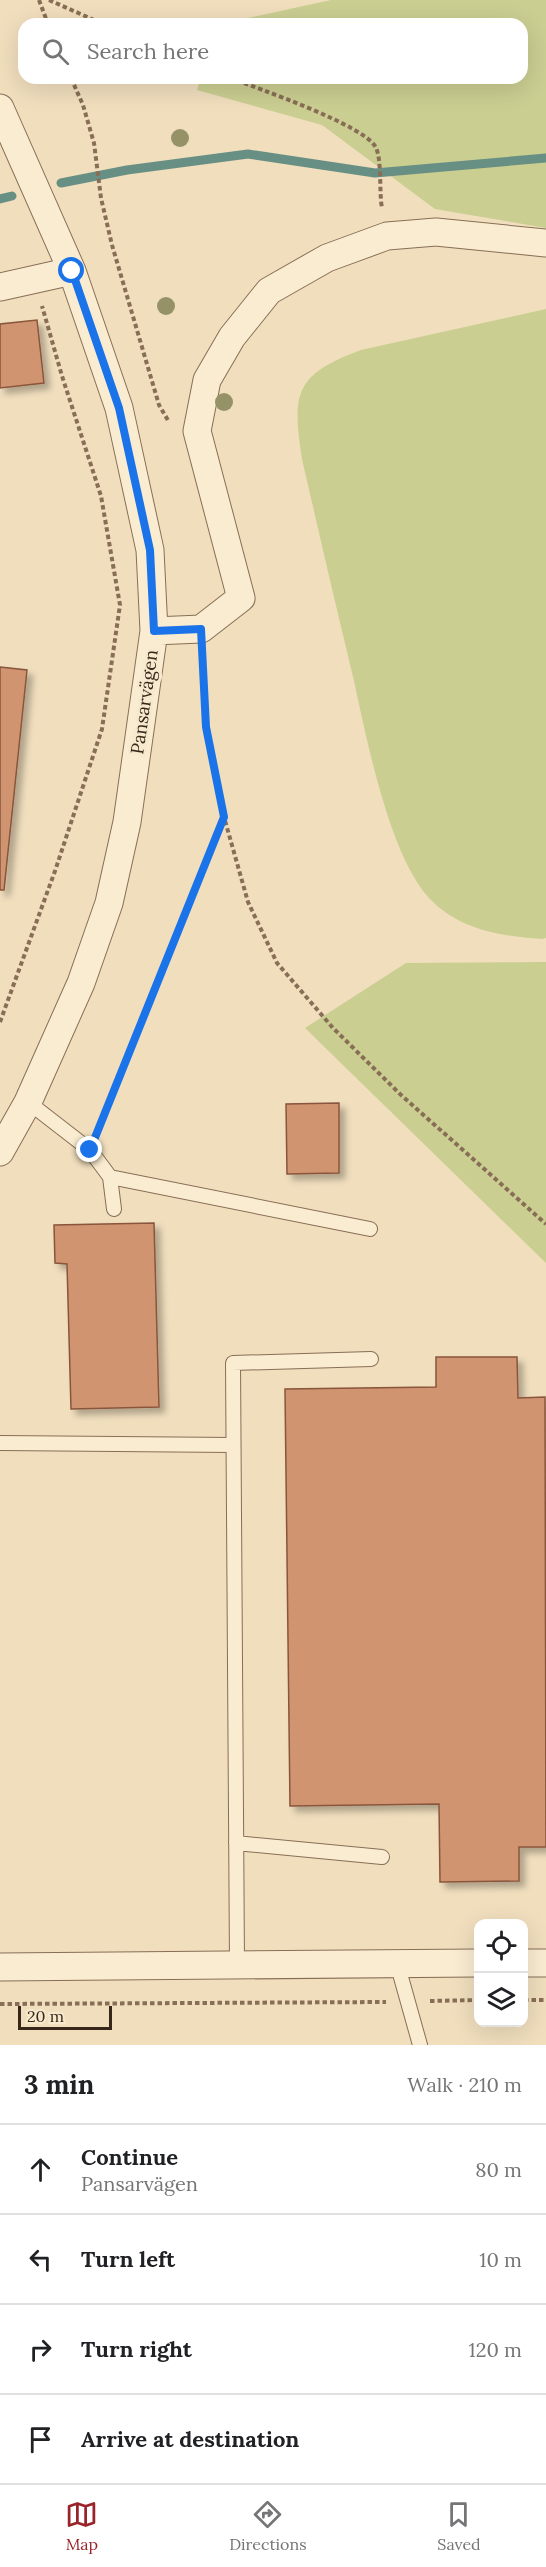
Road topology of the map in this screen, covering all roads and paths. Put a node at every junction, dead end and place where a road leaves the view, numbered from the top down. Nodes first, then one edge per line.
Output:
1 (39, 0) edge
2 (49, 0) edge
3 (46, 18) edge
4 (90, 18) edge
5 (73, 84) edge
6 (245, 84) edge
7 (0, 108) edge
8 (381, 205) dead end
9 (546, 243) edge
10 (72, 271) junction
11 (35, 279) junction
12 (0, 287) edge
13 (170, 424) dead end
14 (201, 629) junction
15 (154, 631) junction
16 (224, 817) junction
17 (0, 1022) edge
18 (28, 1102) junction
19 (90, 1150) junction
20 (0, 1152) edge
21 (111, 1177) junction
22 (114, 1209) dead end
23 (546, 1224) edge
24 (370, 1229) dead end
25 (371, 1359) dead end
26 (0, 1443) edge
27 (233, 1445) junction
28 (236, 1843) junction
29 (382, 1857) dead end
30 (474, 1963) edge
31 (528, 1963) edge
32 (546, 1963) edge
33 (237, 1964) junction
34 (397, 1964) junction
35 (0, 1967) edge
36 (474, 2000) edge
37 (528, 2000) edge
38 (546, 2000) edge
39 (408, 2002) junction
40 (0, 2004) edge
41 (420, 2045) edge

1 - 3 path
2 - 4 path
5 - 13 path
6 - 8 path
7 - 10 street, Pansarvägen
9 - 14 street
10 - 11 street
10 - 15 street, Pansarvägen
11 - 12 street
11 - 17 path
14 - 15 street
14 - 16 path
15 - 18 street, Pansarvägen
16 - 19 path
16 - 23 path
18 - 19 lane
18 - 20 street, Pansarvägen
19 - 21 lane
21 - 22 lane
21 - 24 lane
25 - 27 lane
26 - 27 lane
27 - 28 lane
28 - 29 lane
28 - 33 lane
30 - 34 street
31 - 32 street
33 - 34 street
33 - 35 street
34 - 39 lane
36 - 39 path
37 - 38 path
39 - 40 path
39 - 41 lane

